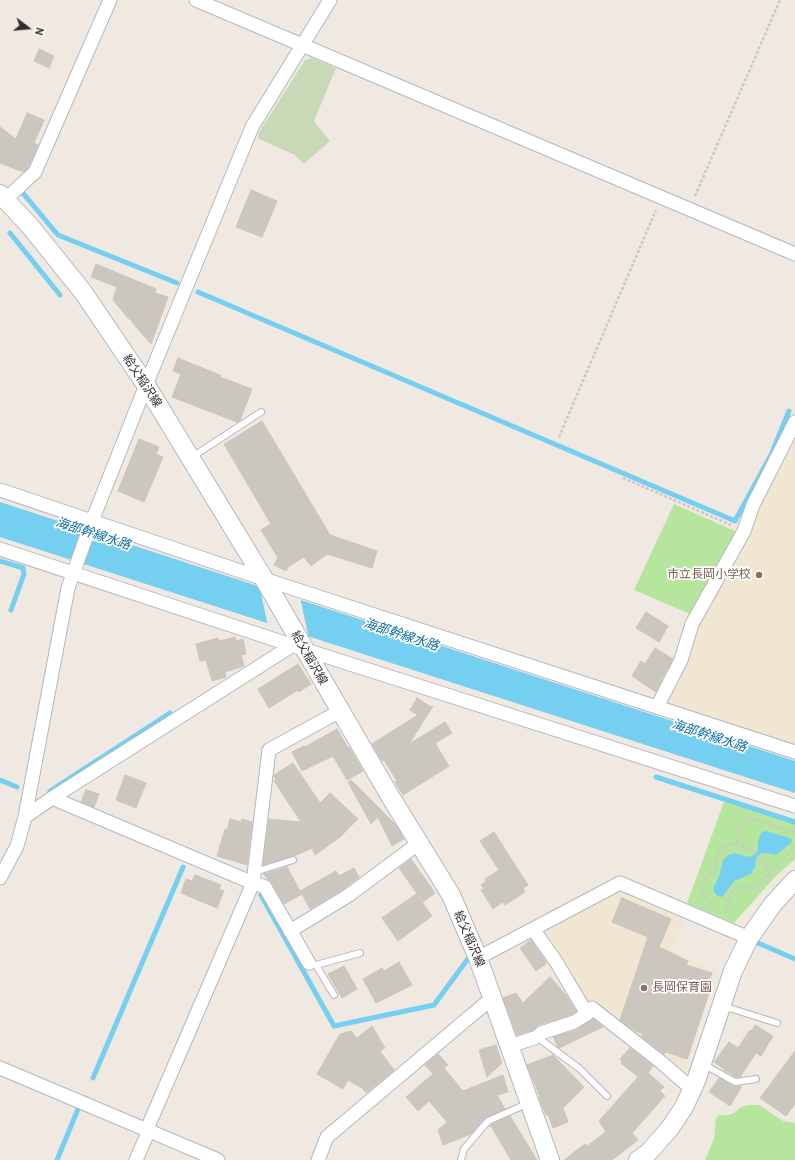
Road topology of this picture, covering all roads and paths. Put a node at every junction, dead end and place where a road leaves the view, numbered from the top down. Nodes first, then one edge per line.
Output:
1 (110, 0) edge
2 (196, 0) edge
3 (330, 0) edge
4 (780, 0) edge
5 (302, 45) junction
6 (3, 197) edge
7 (661, 198) junction
8 (689, 210) junction
9 (795, 254) edge
10 (146, 385) junction
11 (261, 412) dead end
12 (795, 422) edge
13 (559, 438) dead end
14 (191, 459) junction
15 (623, 478) dead end
16 (0, 490) edge
17 (90, 525) junction
18 (744, 531) junction
19 (0, 549) edge
20 (75, 569) junction
21 (266, 583) junction
22 (297, 643) junction
23 (657, 707) junction
24 (340, 711) junction
25 (795, 752) edge
26 (52, 798) junction
27 (795, 806) edge
28 (25, 817) junction
29 (795, 832) edge
30 (419, 843) junction
31 (736, 844) junction
32 (795, 847) edge
33 (294, 860) dead end
34 (771, 873) junction
35 (0, 878) edge
36 (254, 878) junction
37 (795, 880) edge
38 (716, 907) dead end
39 (720, 911) dead end
40 (533, 929) junction
41 (290, 931) junction
42 (749, 938) junction
43 (360, 953) dead end
44 (478, 958) junction
45 (313, 964) junction
46 (334, 995) dead end
47 (492, 998) junction
48 (721, 1005) junction
49 (586, 1014) junction
50 (777, 1023) dead end
51 (537, 1037) junction
52 (510, 1046) junction
53 (702, 1063) junction
54 (0, 1068) edge
55 (756, 1079) dead end
56 (692, 1089) junction
57 (608, 1096) dead end
58 (530, 1102) junction
59 (148, 1130) junction
60 (136, 1160) edge
61 (218, 1160) edge
62 (318, 1160) edge
63 (461, 1160) edge
64 (550, 1160) edge
65 (638, 1160) edge

1 - 6 street
2 - 5 street
3 - 5 street
4 - 8 path
5 - 7 street
5 - 10 street
6 - 10 main road, 給父稲沢線
7 - 8 street
7 - 13 path
8 - 9 street
10 - 14 main road, 給父稲沢線
10 - 17 street
11 - 14 lane
12 - 18 street
14 - 21 main road, 給父稲沢線
15 - 18 path
16 - 17 street
17 - 20 street
17 - 21 street
18 - 23 street
19 - 20 street
20 - 22 street
20 - 28 street
21 - 22 main road, 給父稲沢線
21 - 23 street
22 - 24 main road, 給父稲沢線
22 - 26 street
22 - 27 street
23 - 25 street
24 - 30 main road, 給父稲沢線
24 - 36 street
26 - 28 street
26 - 36 street
28 - 35 street
29 - 31 path
30 - 41 street
30 - 44 main road, 給父稲沢線
31 - 34 path
31 - 38 path
32 - 34 path
33 - 36 lane
34 - 39 path
36 - 41 street
36 - 59 street
37 - 42 main road
40 - 42 street
40 - 44 street
40 - 49 street
41 - 45 street
42 - 48 main road
43 - 45 lane
44 - 47 main road, 給父稲沢線
45 - 46 lane
47 - 52 main road, 給父稲沢線
47 - 62 street
48 - 50 lane
48 - 53 main road
49 - 51 street
49 - 56 street
51 - 52 street
51 - 57 lane
52 - 58 main road, 給父稲沢線
53 - 55 lane
53 - 56 main road
54 - 59 street
56 - 65 main road
58 - 63 lane
58 - 64 main road, 給父稲沢線
59 - 60 street
59 - 61 street

